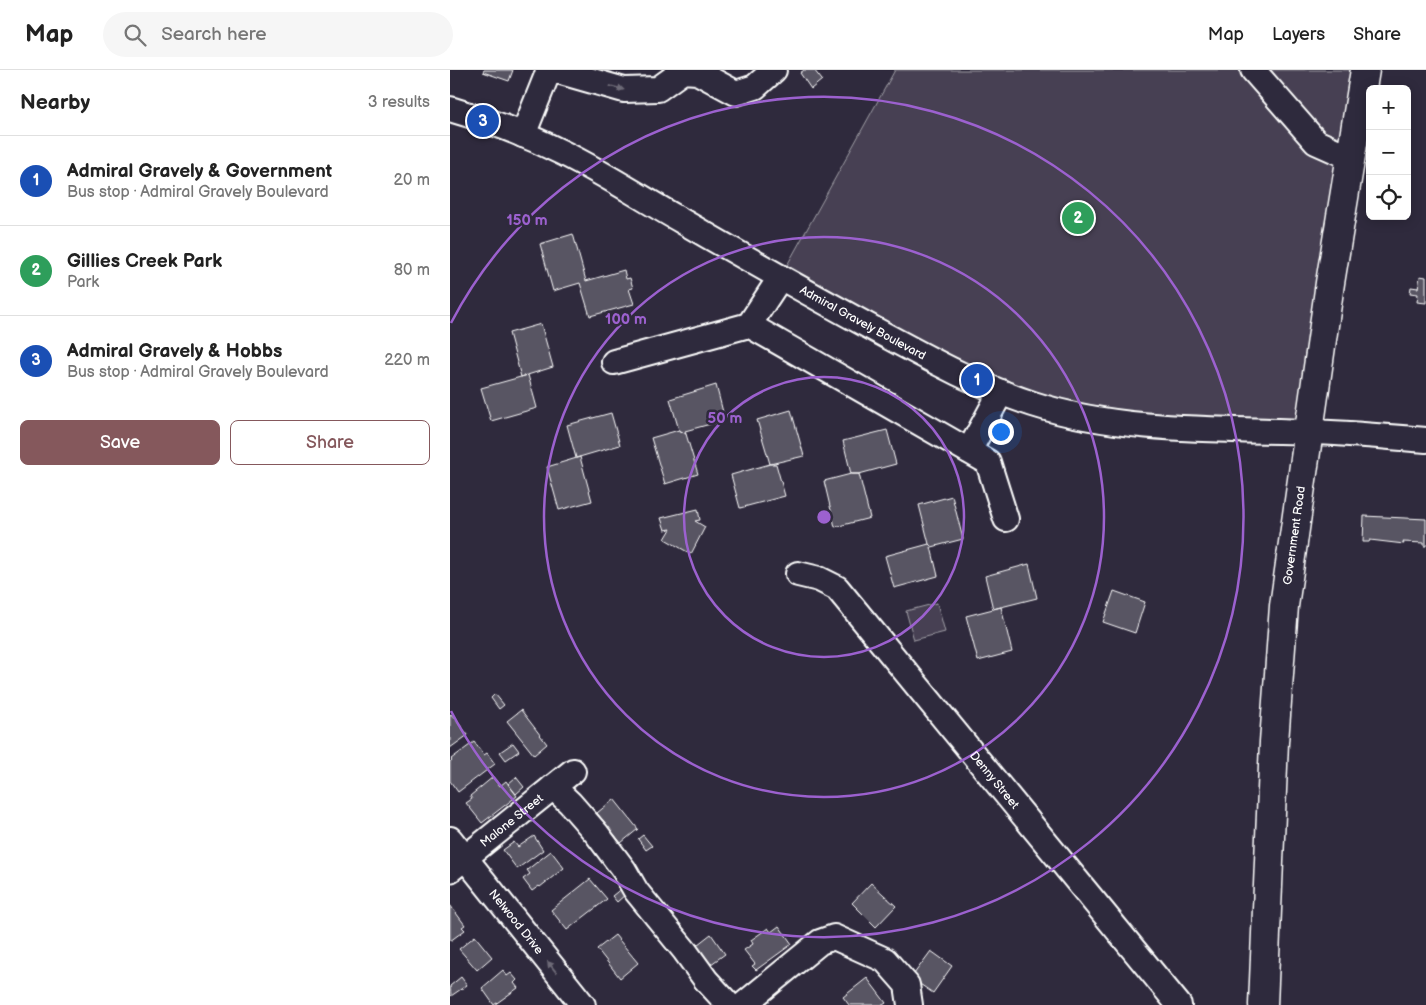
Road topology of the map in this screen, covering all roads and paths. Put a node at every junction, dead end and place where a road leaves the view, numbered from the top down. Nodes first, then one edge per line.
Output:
1 (549, 70) edge
2 (554, 70) edge
3 (683, 70) edge
4 (774, 70) edge
5 (1253, 70) edge
6 (1365, 70) edge
7 (450, 109) edge
8 (523, 136) junction
9 (1352, 158) junction
10 (780, 278) junction
11 (749, 325) junction
12 (614, 362) dead end
13 (1000, 392) junction
14 (1309, 432) junction
15 (1426, 440) edge
16 (969, 451) junction
17 (1006, 519) dead end
18 (798, 574) dead end
19 (573, 771) dead end
20 (552, 787) junction
21 (450, 839) edge
22 (458, 864) edge
23 (583, 1005) edge
24 (729, 1005) edge
25 (743, 1005) edge
26 (910, 1005) edge
27 (1179, 1005) edge
28 (1263, 1005) edge

1 - 8 street
2 -> 3 street
3 - 4 street
5 - 9 street
6 - 9 main road, Government Road
7 - 8 street, Admiral Gravely Boulevard
8 - 10 street, Admiral Gravely Boulevard
9 - 14 main road, Government Road
10 - 11 street
10 - 13 street, Admiral Gravely Boulevard
11 - 12 street
11 - 16 street
13 - 14 street, Admiral Gravely Boulevard
13 - 16 street
14 - 15 street, Admiral Gravely Boulevard
14 - 28 main road, Government Road
16 - 17 street
18 - 27 street, Denny Street
19 - 20 street, Malone Street
20 - 22 street, Malone Street
20 - 24 street
21 - 22 street, Nelwood Drive
23 -> 22 street, Nelwood Drive
25 - 26 street

